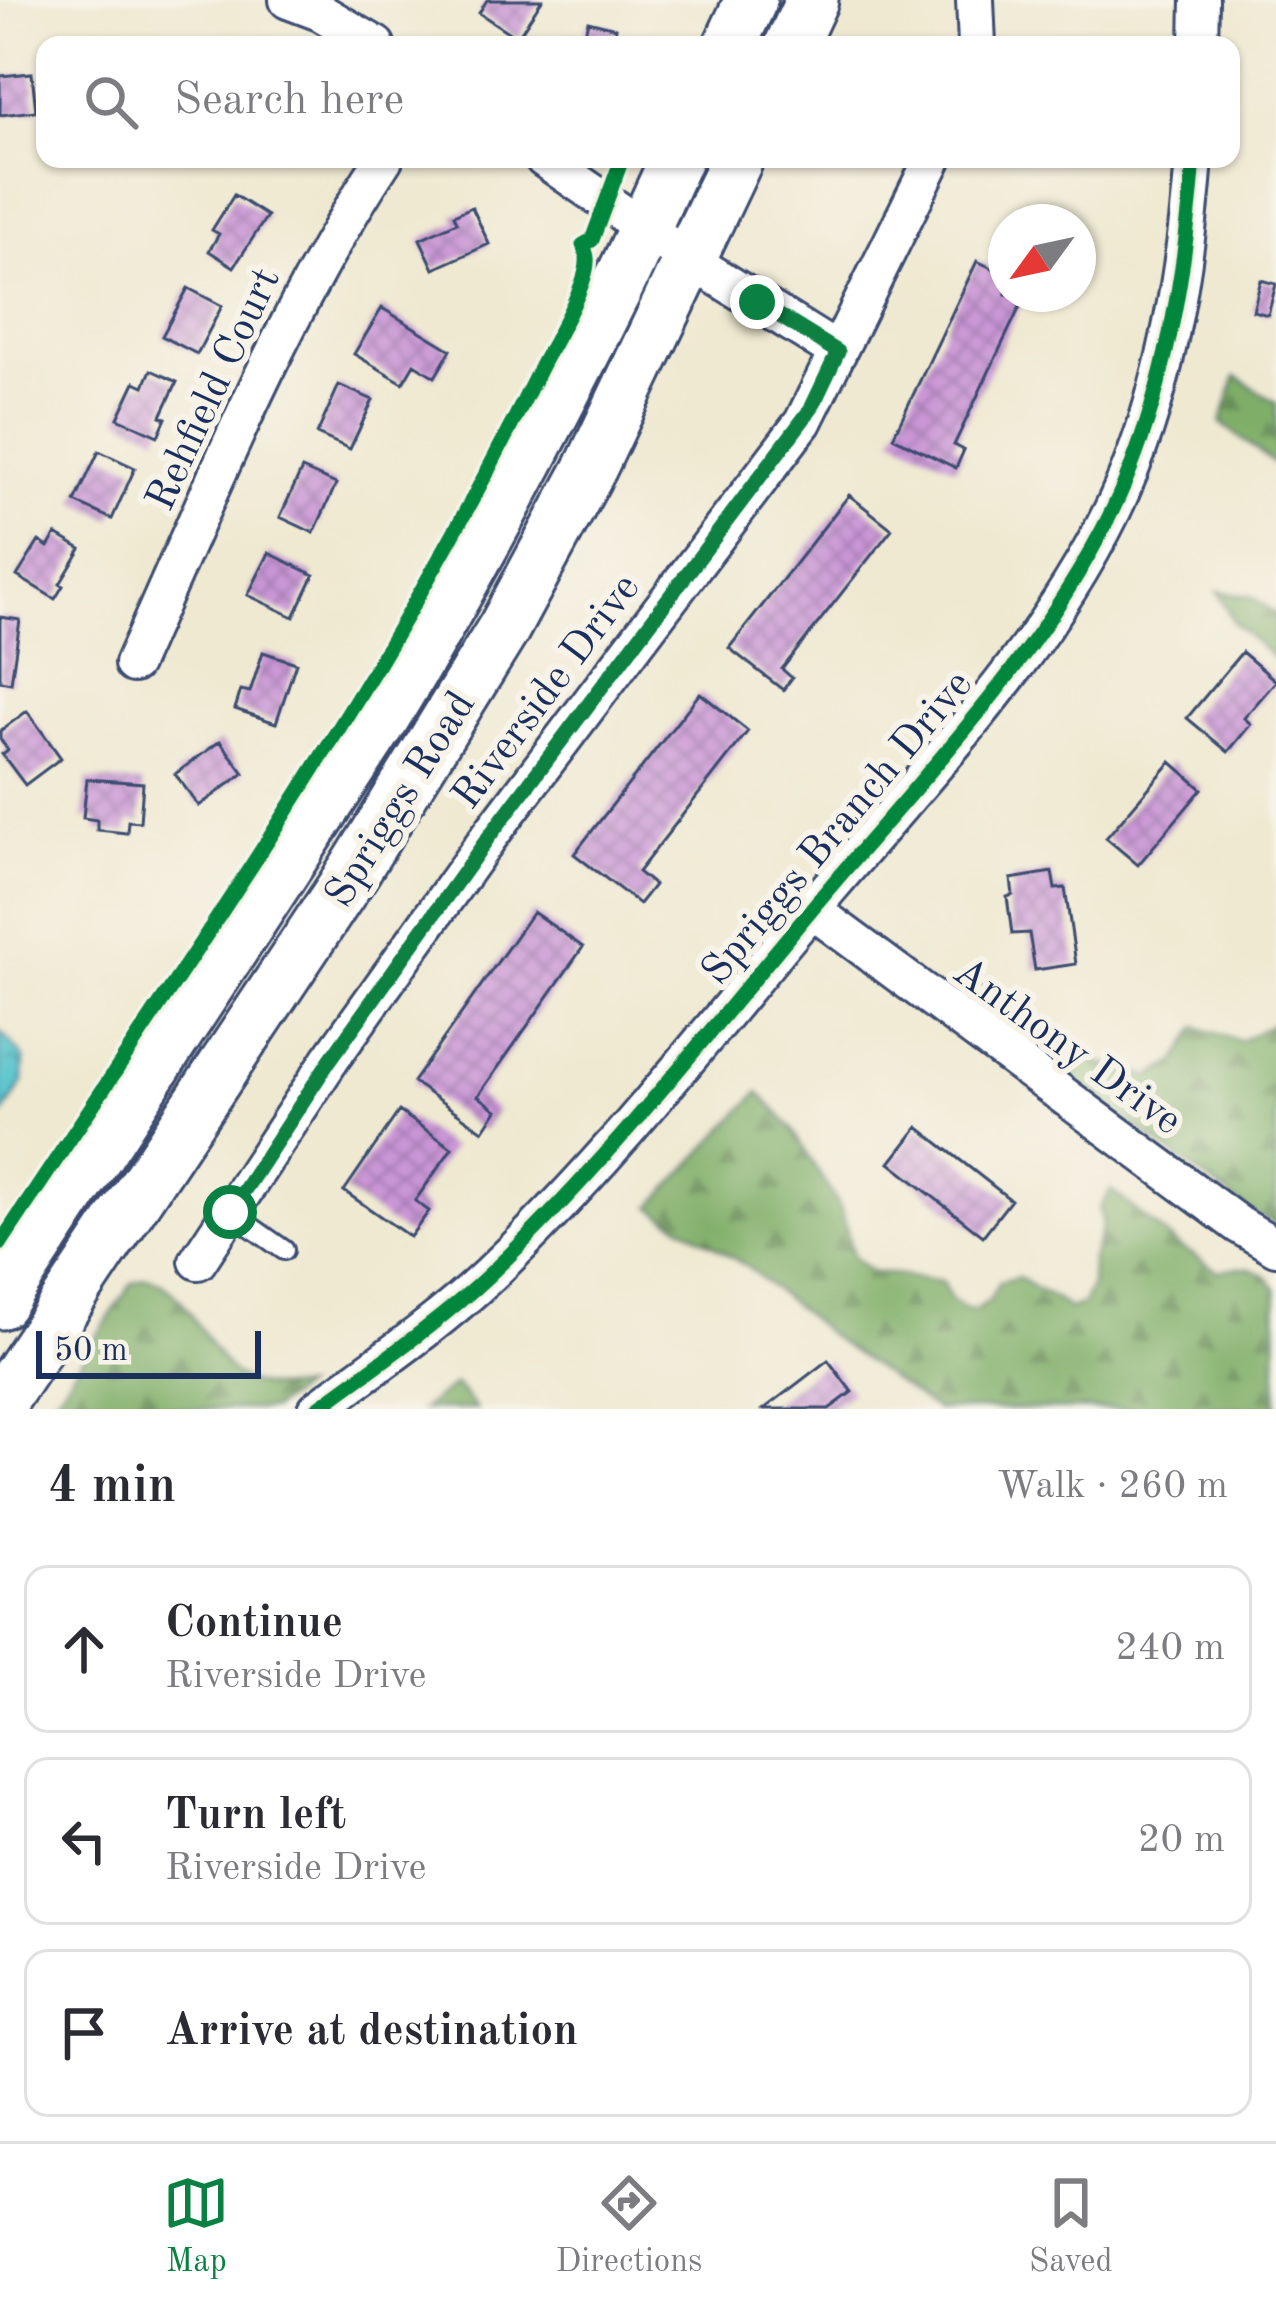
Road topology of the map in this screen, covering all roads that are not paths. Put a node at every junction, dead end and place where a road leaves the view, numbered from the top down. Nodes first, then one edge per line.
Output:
1 (288, 0) edge
2 (751, 0) edge
3 (812, 0) edge
4 (975, 0) edge
5 (1199, 0) edge
6 (360, 36) edge
7 (734, 36) edge
8 (794, 36) edge
9 (977, 36) edge
10 (1198, 36) edge
11 (379, 168) edge
12 (557, 168) edge
13 (672, 168) edge
14 (733, 168) edge
15 (929, 168) edge
16 (1192, 168) edge
17 (643, 228) junction
18 (690, 260) junction
19 (838, 352) junction
20 (133, 664) dead end
21 (811, 909) junction
22 (230, 1212) junction
23 (1276, 1247) edge
24 (284, 1250) dead end
25 (198, 1261) dead end
26 (0, 1303) edge
27 (0, 1403) edge
28 (317, 1409) edge

1 - 6 street
2 - 7 main road
3 - 8 main road
4 - 9 street
5 - 10 street
11 - 20 street, Rehfield Court
12 - 17 street
13 - 17 main road, Spriggs Road
14 - 18 main road, Spriggs Road
15 - 19 street, Riverside Drive
16 - 21 street, Spriggs Branch Drive
17 - 18 street
17 - 26 main road, Spriggs Road
18 - 19 street
18 - 27 main road, Spriggs Road
19 - 22 street, Riverside Drive
21 - 23 street, Anthony Drive
21 - 28 street, Spriggs Branch Drive
22 - 24 lane
22 - 25 street, Riverside Drive

